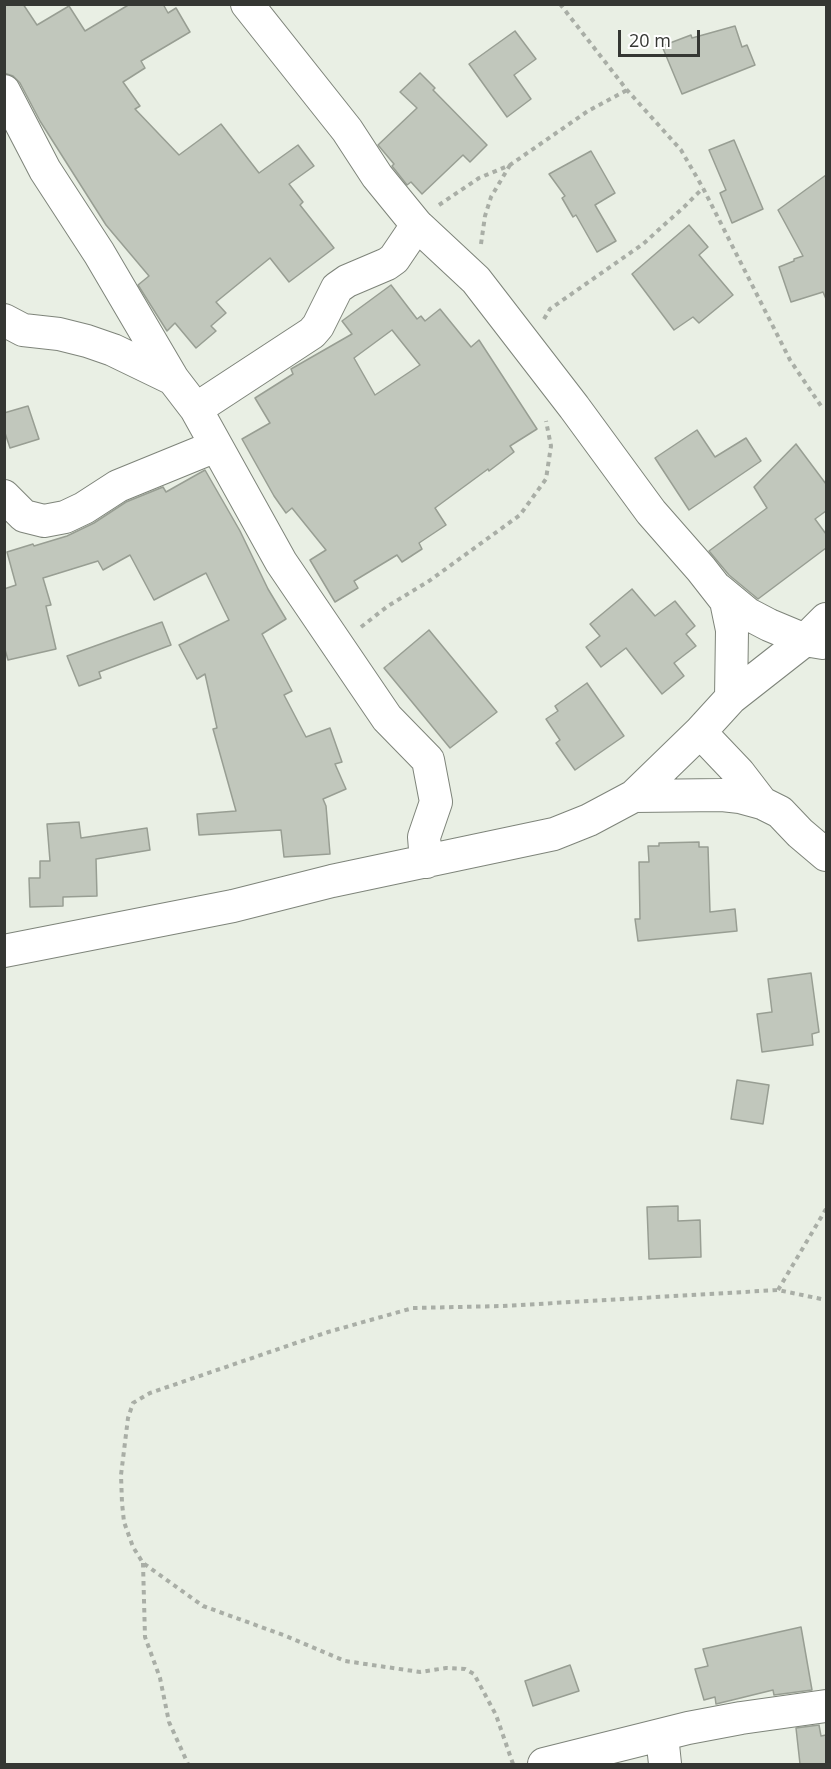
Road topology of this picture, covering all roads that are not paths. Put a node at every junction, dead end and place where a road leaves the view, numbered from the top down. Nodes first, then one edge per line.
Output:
1 (247, 4) edge
2 (4, 91) edge
3 (417, 225) junction
4 (4, 320) edge
5 (174, 379) junction
6 (196, 409) junction
7 (216, 446) junction
8 (4, 496) edge
9 (714, 584) junction
10 (819, 634) edge
11 (731, 698) junction
12 (700, 732) junction
13 (634, 796) junction
14 (762, 803) junction
15 (826, 855) edge
16 (426, 862) junction
17 (4, 951) edge
18 (826, 1706) edge
19 (663, 1750) edge
20 (544, 1764) edge

1 - 3 street
2 - 5 street
3 - 6 street
3 - 9 street
4 - 5 street
5 - 6 street
6 - 7 street
7 - 8 street
7 - 16 street
9 - 10 street
9 - 11 street
10 - 11 street
11 - 12 street
12 - 13 street
12 - 14 street
13 - 14 street
13 - 16 street
14 - 15 street
16 - 17 street
18 - 19 street
19 - 20 street

